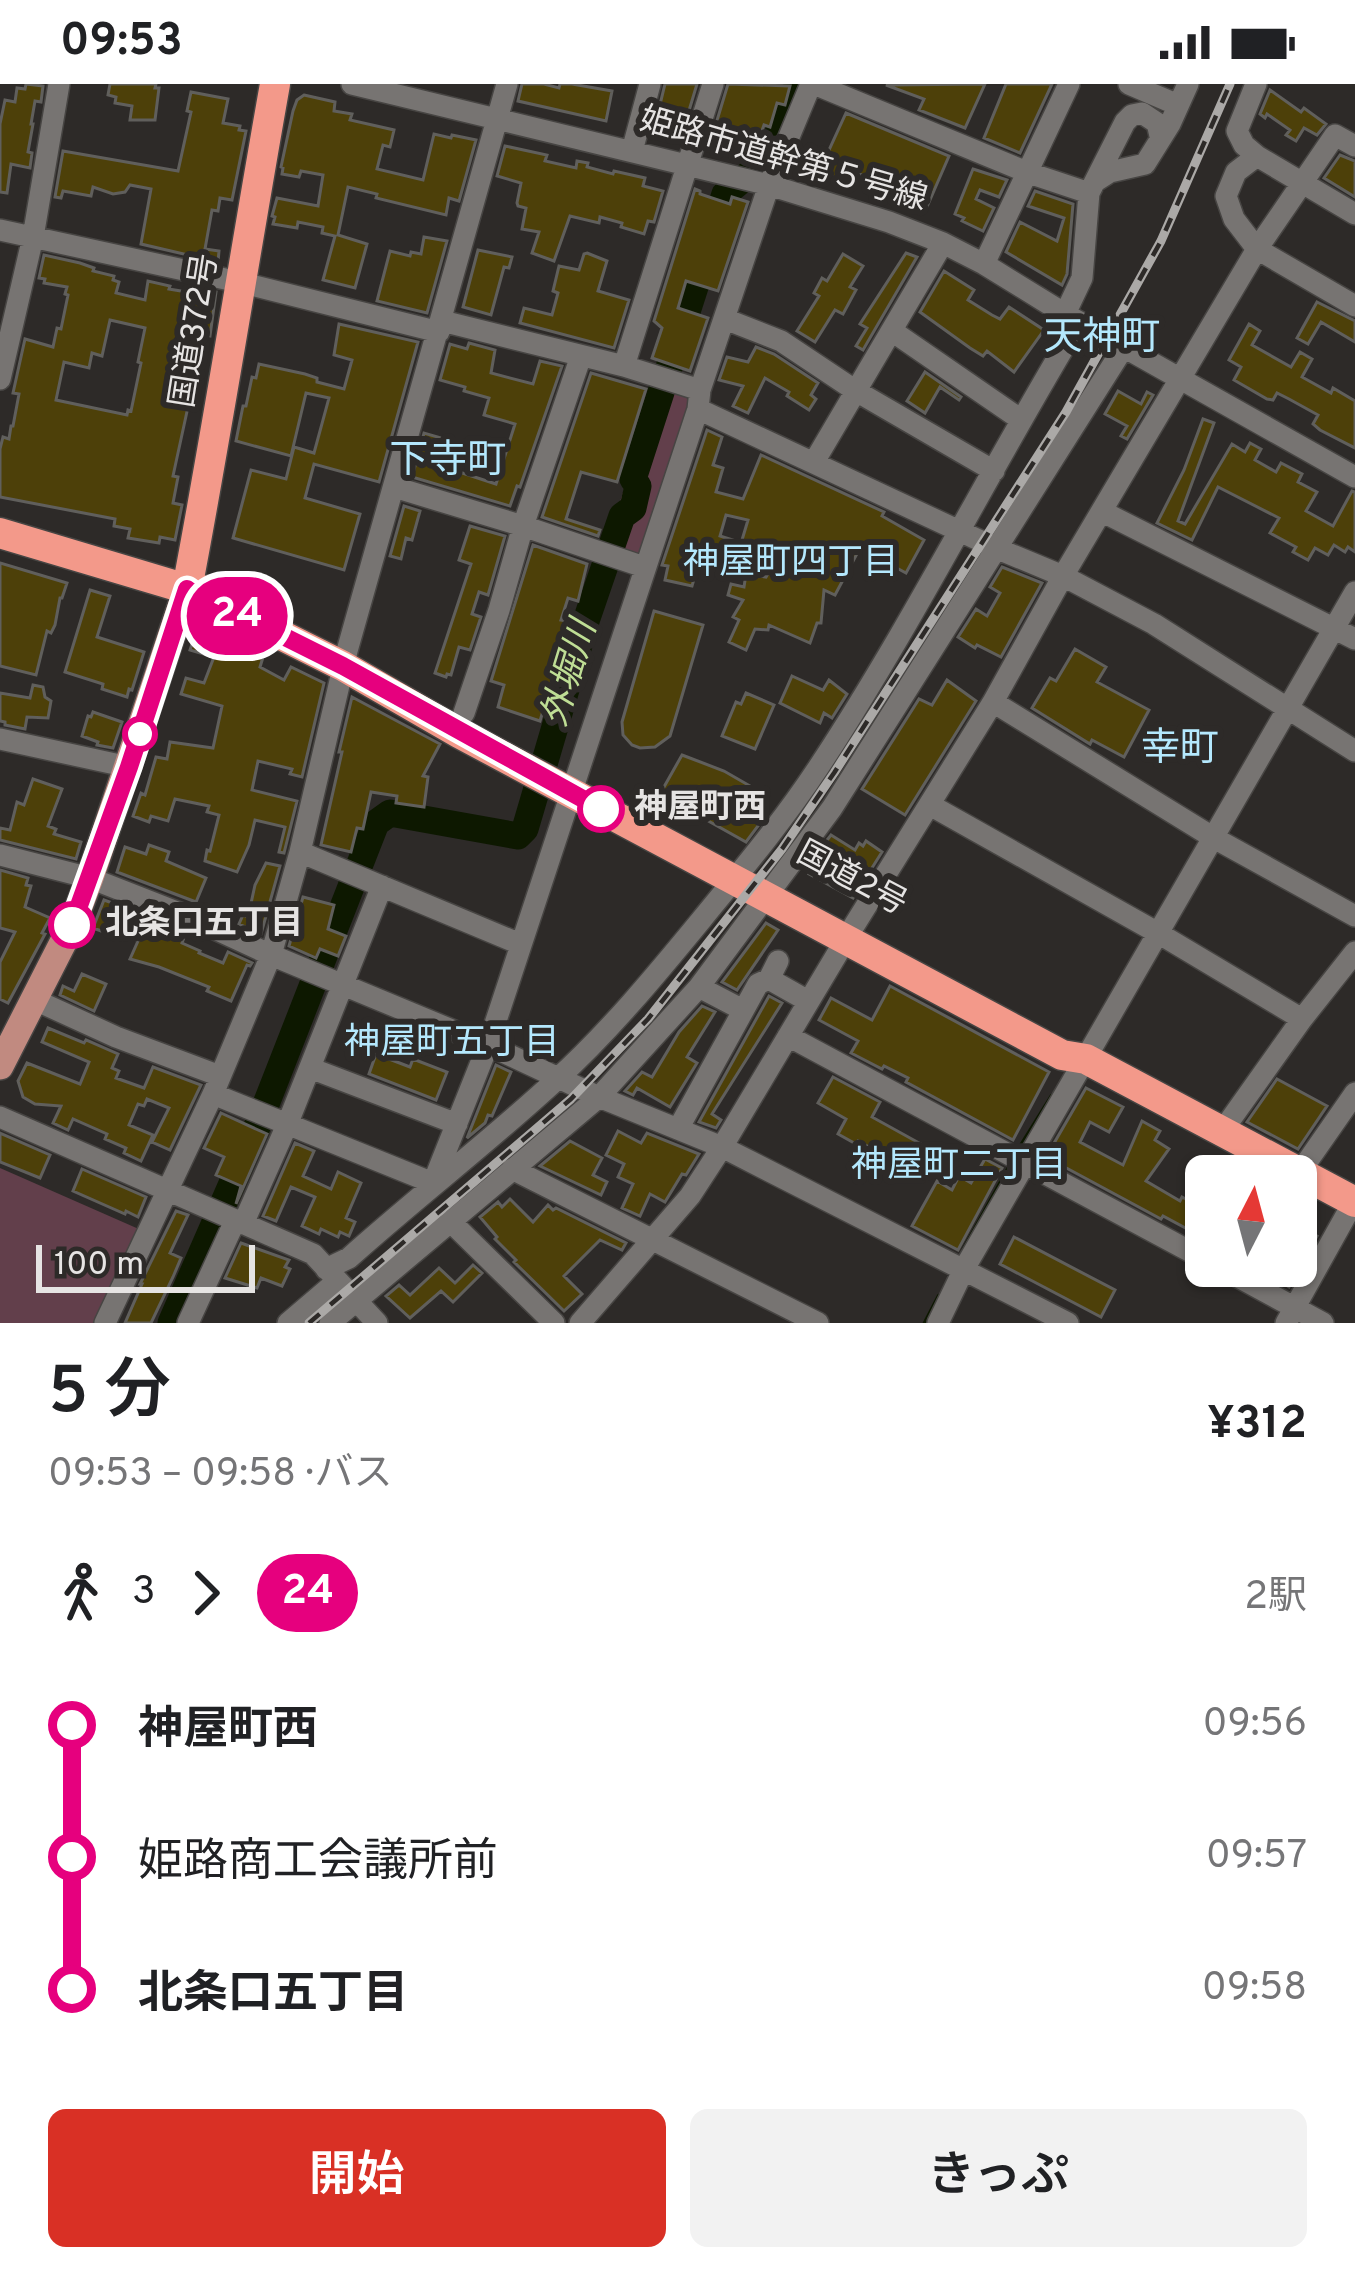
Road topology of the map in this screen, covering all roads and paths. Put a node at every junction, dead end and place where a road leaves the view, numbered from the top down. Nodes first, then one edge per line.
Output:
1 (59, 84) edge
2 (275, 84) edge
3 (352, 84) edge
4 (507, 84) edge
5 (650, 84) edge
6 (713, 84) edge
7 (812, 84) edge
8 (1069, 84) edge
9 (1129, 84) edge
10 (1256, 84) edge
11 (1183, 94) edge
12 (497, 118) junction
13 (1160, 136) junction
14 (1355, 146) edge
15 (632, 151) junction
16 (1256, 156) junction
17 (688, 164) junction
18 (1029, 173) junction
19 (1303, 184) junction
20 (769, 185) junction
21 (1092, 187) junction
22 (1355, 214) edge
23 (0, 230) edge
24 (33, 237) junction
25 (943, 243) junction
26 (1257, 249) junction
27 (984, 264) junction
28 (239, 283) junction
29 (1355, 306) edge
30 (1072, 318) junction
31 (725, 319) junction
32 (441, 326) junction
33 (892, 331) junction
34 (1124, 347) junction
35 (581, 356) junction
36 (624, 366) junction
37 (0, 379) edge
38 (1182, 379) junction
39 (856, 391) junction
40 (699, 399) junction
41 (1020, 419) junction
42 (814, 462) junction
43 (994, 471) junction
44 (1355, 477) edge
45 (394, 487) junction
46 (1102, 512) junction
47 (523, 526) junction
48 (958, 530) junction
49 (0, 533) edge
50 (998, 549) junction
51 (644, 567) junction
52 (1063, 576) junction
53 (187, 589) junction
54 (1355, 592) edge
55 (1345, 633) edge
56 (345, 659) junction
57 (993, 702) junction
58 (1289, 707) junction
59 (464, 713) junction
60 (0, 739) edge
61 (1355, 751) edge
62 (129, 767) junction
63 (575, 783) junction
64 (930, 805) junction
65 (1214, 838) junction
66 (299, 852) junction
67 (0, 855) edge
68 (740, 873) junction
69 (90, 878) junction
70 (382, 886) junction
71 (772, 891) junction
72 (1355, 916) edge
73 (850, 932) junction
74 (1158, 933) junction
75 (520, 944) junction
76 (1355, 952) edge
77 (271, 955) junction
78 (327, 976) junction
79 (699, 987) junction
80 (33, 999) junction
81 (808, 1001) junction
82 (743, 1010) junction
83 (1302, 1019) junction
84 (788, 1036) junction
85 (488, 1045) junction
86 (1086, 1059) junction
87 (0, 1066) edge
88 (310, 1068) junction
89 (558, 1078) junction
90 (216, 1085) junction
91 (1355, 1093) edge
92 (599, 1097) junction
93 (0, 1117) edge
94 (269, 1117) junction
95 (457, 1124) junction
96 (678, 1129) junction
97 (1223, 1130) junction
98 (478, 1148) junction
99 (722, 1148) junction
100 (1269, 1155) edge
101 (1312, 1155) edge
102 (1027, 1163) junction
103 (508, 1173) junction
104 (1317, 1181) edge
105 (433, 1183) junction
106 (167, 1190) junction
107 (1355, 1201) edge
108 (450, 1220) junction
109 (239, 1222) junction
110 (652, 1240) junction
111 (1185, 1249) edge
112 (964, 1269) junction
113 (331, 1276) junction
114 (1248, 1287) edge
115 (356, 1302) junction
116 (779, 1315) edge
117 (1291, 1316) edge
118 (105, 1323) edge
119 (188, 1323) edge
120 (288, 1323) edge
121 (331, 1323) edge
122 (377, 1323) edge
123 (554, 1323) edge
124 (580, 1323) edge
125 (818, 1323) edge
126 (938, 1323) edge
127 (1068, 1323) edge
128 (1323, 1323) edge

1 - 24 street
2 - 28 highway, 国道372号
3 - 12 street, 姫路市道幹第５号線
4 - 12 street
5 - 15 street
6 - 17 street
7 - 18 street
7 - 20 street
8 - 18 street
9 - 11 street
10 - 16 street
11 - 13 street
12 - 15 street, 姫路市道幹第５号線
12 - 32 street
13 - 21 street
13 - 21 street
14 - 19 street
15 - 17 street, 姫路市道幹第５号線
16 - 19 street
16 - 26 street
17 - 20 street, 姫路市道幹第５号線
17 - 36 street
18 - 21 street
18 - 27 street
19 - 22 street
19 - 26 street
20 - 25 street, 姫路市道幹第５号線
20 - 31 street
21 - 30 street
23 - 24 street
24 - 28 street
24 - 37 street
25 - 27 street, 姫路市道幹第５号線
25 - 33 street
26 - 29 street
26 - 38 street
27 - 30 street, 姫路市道幹第５号線
28 - 32 street
28 - 53 highway, 国道372号
30 - 34 street, 姫路市道幹第５号線
30 - 41 street
31 - 39 street
31 - 40 street
32 - 35 street
32 - 45 street
33 - 39 street
33 - 41 street
34 - 38 street, 姫路市道幹第５号線
34 - 50 street
35 - 36 street
35 - 47 street
36 - 40 street
38 - 44 street, 姫路市道幹第５号線
38 - 46 street
39 - 42 street
39 - 43 street
40 - 42 street
40 - 51 street
41 - 43 street
42 - 48 street
43 - 48 street
45 - 47 street
45 - 56 street
46 - 52 street
46 - 55 street
47 - 51 street
47 - 59 street
48 - 50 street
48 - 68 street
49 - 53 highway, 国道2号
50 - 52 street
50 - 71 street
51 - 63 street
52 - 57 street
52 - 58 street
53 - 56 highway, 国道2号
53 - 62 main road
54 - 55 street
55 - 58 street
56 - 59 highway, 国道2号
56 - 63 highway, 国道2号
56 - 66 street
57 - 64 street
57 - 65 street
58 - 61 street
58 - 65 street
59 - 63 highway, 国道2号
60 - 62 street
62 - 69 main road
63 - 68 highway, 国道2号
63 - 75 street
64 - 73 street
64 - 74 street
65 - 72 street
65 - 74 street
66 - 70 street
66 - 77 street
67 - 69 street
68 - 71 highway, 国道2号
68 - 89 street
69 - 77 street
69 - 80 main road
70 - 75 street
70 - 78 street
71 - 73 highway, 国道2号
71 - 79 street
73 - 81 street
73 - 86 highway, 国道2号
74 - 83 street
74 - 86 street
75 - 85 street
76 - 83 street
77 - 78 street
77 - 90 street
78 - 85 street
78 - 88 street
79 - 82 street
79 - 92 street
80 - 87 main road
80 - 90 street
81 - 82 street
81 - 84 street
82 - 96 street
83 - 97 street
84 - 99 street
84 - 102 street
85 - 89 street
85 - 95 street
86 - 97 highway, 国道2号
86 - 102 street
88 - 94 street
88 - 95 street
89 - 92 street
89 - 98 street
90 - 94 street
90 - 106 street
91 - 101 street
92 - 96 street
92 - 103 street
93 - 106 street
94 - 105 street
94 - 109 street
95 - 105 street
96 - 99 street
97 - 100 highway, 国道2号
98 - 103 street
98 - 105 street
99 - 110 street
99 - 112 street
102 - 111 street
102 - 112 street
103 - 108 street
103 - 110 street
104 - 107 highway, 国道2号
105 - 113 street
106 - 109 street
106 - 118 street
107 - 117 street
108 - 115 street
108 - 123 street
109 - 113 street
109 - 119 street
110 - 116 street
110 - 124 street
112 - 126 street
112 - 127 street
113 - 115 street
113 - 120 street
114 - 117 street
115 - 121 street
115 - 122 street
116 - 125 street
117 - 128 street

